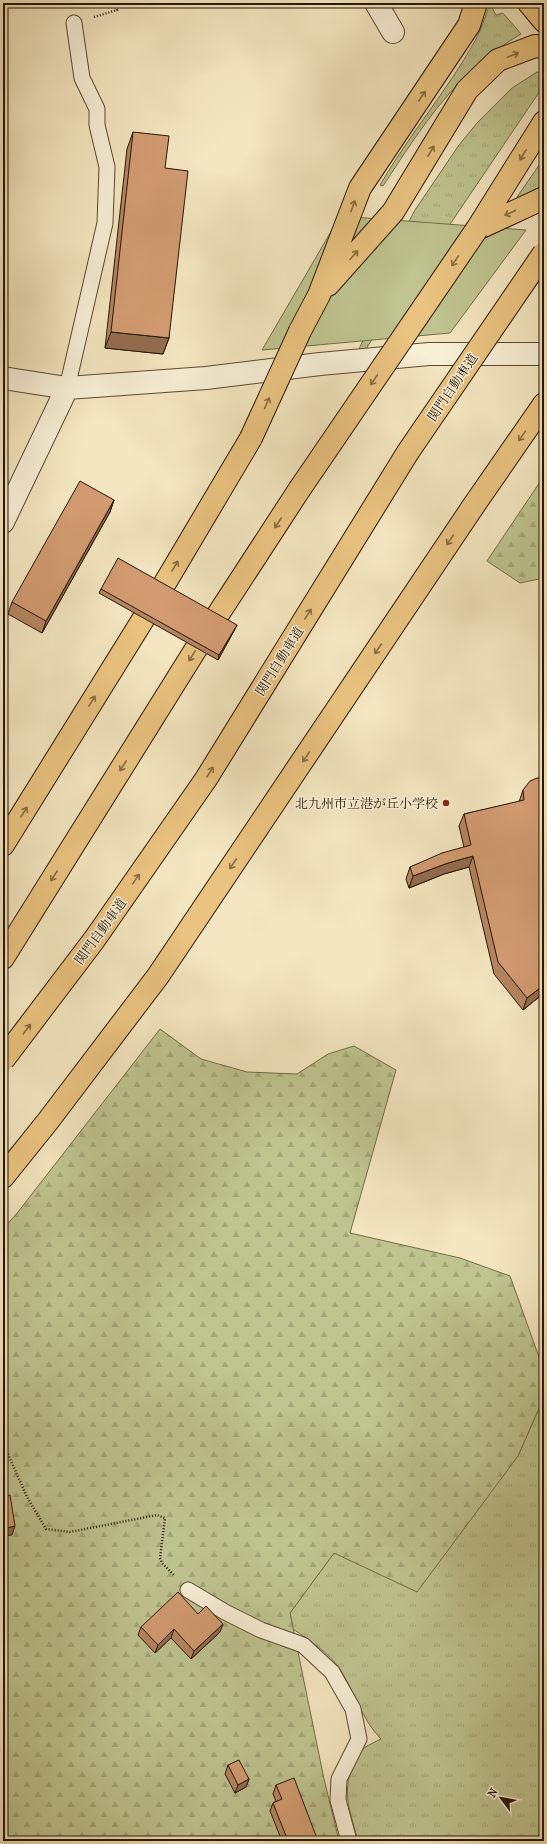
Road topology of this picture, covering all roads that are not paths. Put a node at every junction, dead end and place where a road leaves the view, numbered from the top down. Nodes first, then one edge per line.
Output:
1 (376, 3) edge
2 (476, 3) edge
3 (529, 3) edge
4 (544, 21) edge
5 (74, 23) dead end
6 (393, 32) dead end
7 (544, 47) edge
8 (544, 122) edge
9 (544, 198) edge
10 (477, 229) junction
11 (544, 253) edge
12 (319, 295) junction
13 (544, 354) edge
14 (3, 378) edge
15 (67, 388) junction
16 (544, 404) edge
17 (3, 522) edge
18 (3, 845) edge
19 (3, 958) edge
20 (3, 1060) edge
21 (3, 1178) edge
22 (188, 1590) road end
23 (349, 1841) edge

1 - 6 street
12 -> 2 main road
3 - 4 main road
5 - 15 lane
12 -> 7 main road
8 -> 10 main road
9 -> 10 main road
10 -> 19 main road, bridge
20 -> 11 main road, 関門自動車道, bridge
18 -> 12 main road, bridge
13 - 15 street
14 - 15 street
15 - 17 street
16 -> 21 main road
22 - 23 lane

